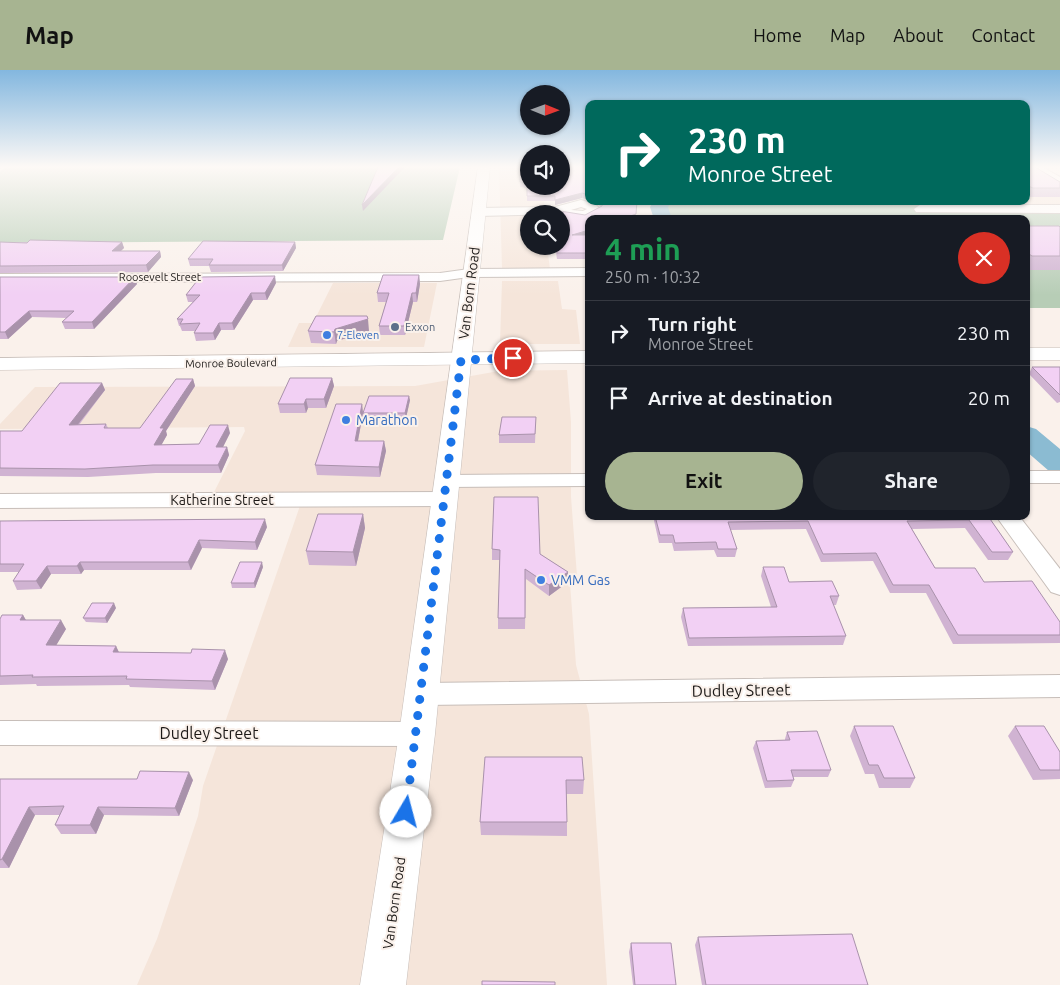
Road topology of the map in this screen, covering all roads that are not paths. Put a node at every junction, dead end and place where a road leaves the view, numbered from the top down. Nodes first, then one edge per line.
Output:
1 (520, 211) edge
2 (479, 212) joint
3 (585, 272) edge
4 (470, 273) junction
5 (0, 278) edge
6 (1030, 354) edge
7 (1060, 354) edge
8 (585, 357) edge
9 (461, 360) junction
10 (0, 364) edge
11 (1030, 477) edge
12 (1059, 477) dead end
13 (585, 480) edge
14 (446, 490) junction
15 (0, 501) edge
16 (1010, 520) edge
17 (1060, 586) edge
18 (1060, 686) edge
19 (422, 694) junction
20 (0, 734) edge
21 (417, 734) junction
22 (382, 985) edge

1 - 2 street
2 - 4 main road, Van Born Road
3 - 4 street, Roosevelt Street
4 - 5 street, Roosevelt Street
4 - 9 main road, Van Born Road
6 - 7 main road
8 - 9 main road, Monroe Boulevard
9 - 10 main road, Monroe Boulevard
9 - 14 main road, Van Born Road
11 - 12 street
13 - 14 street, Katherine Street
14 - 15 street, Katherine Street
14 - 19 main road, Van Born Road
16 - 17 street
18 - 19 street, Dudley Street
19 - 21 main road, Van Born Road
20 - 21 street, Dudley Street
21 - 22 main road, Van Born Road

